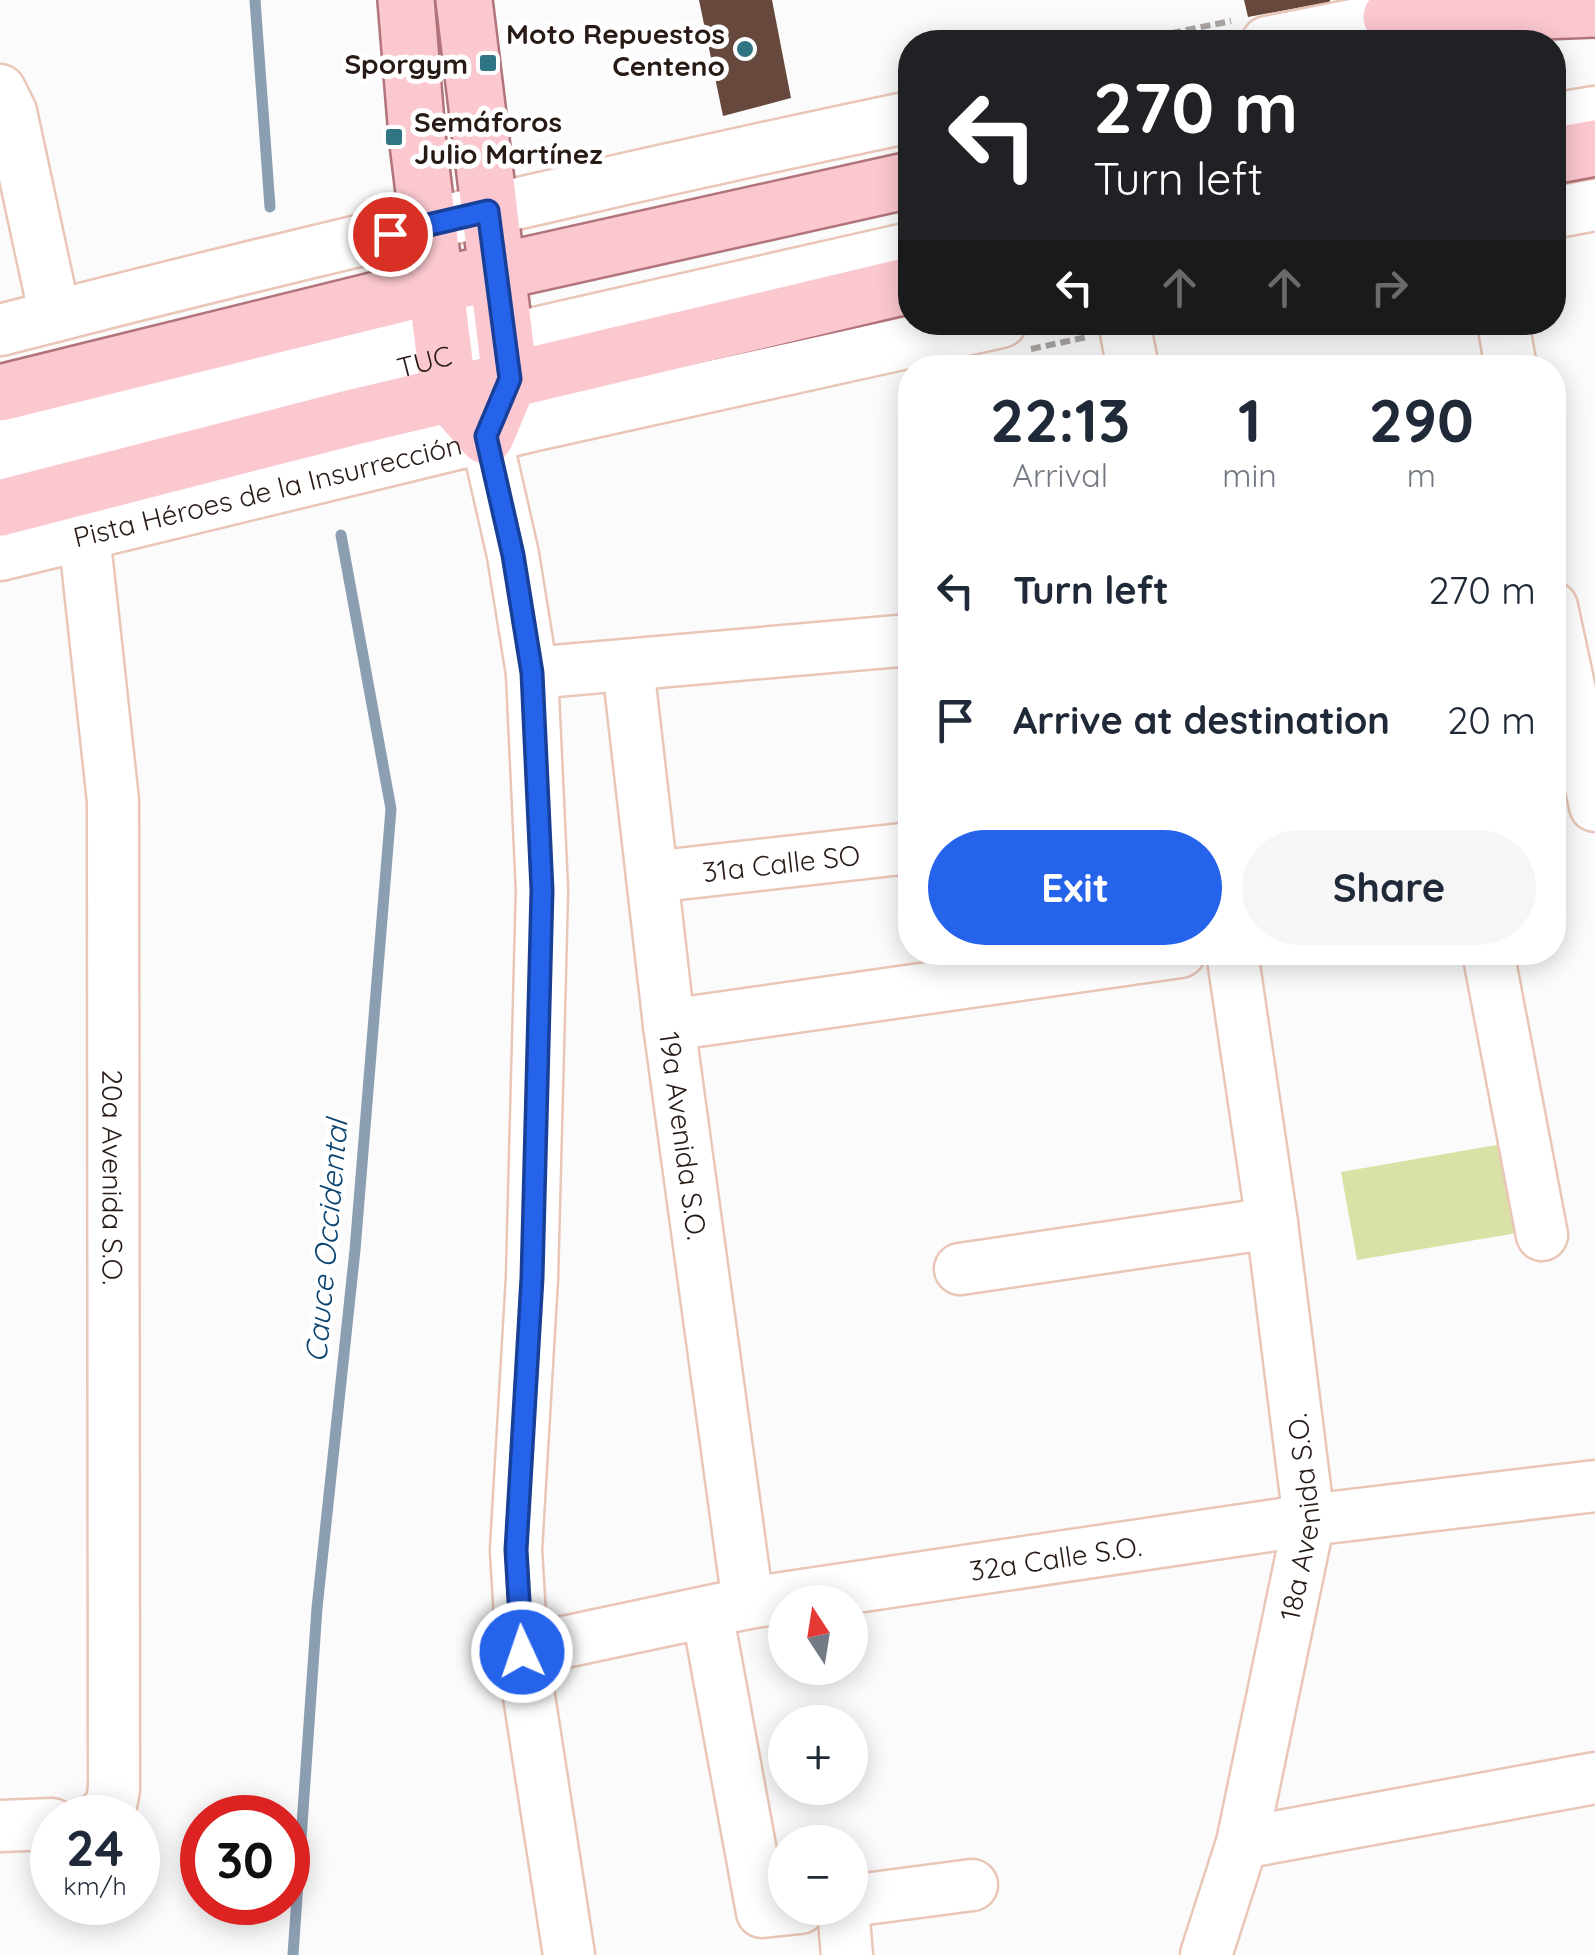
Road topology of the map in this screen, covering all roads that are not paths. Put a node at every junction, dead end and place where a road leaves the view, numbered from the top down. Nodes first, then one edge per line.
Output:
1 (406, 0) edge
2 (464, 0) edge
3 (1482, 0) edge
4 (1595, 8) edge
5 (1391, 18) junction
6 (1329, 30) edge
7 (1595, 40) edge
8 (1566, 45) edge
9 (1595, 81) edge
10 (1566, 84) edge
11 (0, 90) edge
12 (1595, 112) edge
13 (1566, 117) edge
14 (898, 120) edge
15 (1595, 148) edge
16 (1566, 153) edge
17 (1566, 169) edge
18 (1595, 169) edge
19 (898, 184) edge
20 (1595, 205) edge
21 (1566, 210) edge
22 (488, 211) junction
23 (898, 219) edge
24 (428, 225) junction
25 (898, 250) edge
26 (898, 286) edge
27 (55, 316) junction
28 (503, 324) junction
29 (0, 330) edge
30 (1008, 337) edge
31 (441, 339) junction
32 (913, 355) edge
33 (898, 358) edge
34 (0, 393) edge
35 (0, 432) edge
36 (486, 436) junction
37 (0, 470) edge
38 (0, 508) edge
39 (84, 534) junction
40 (0, 554) edge
41 (898, 641) edge
42 (628, 666) junction
43 (1566, 672) edge
44 (532, 673) junction
45 (1595, 806) edge
46 (898, 849) edge
47 (652, 878) junction
48 (1089, 965) edge
49 (1234, 965) edge
50 (1490, 965) edge
51 (669, 1025) junction
52 (1272, 1223) junction
53 (1542, 1234) dead end
54 (960, 1269) dead end
55 (1595, 1486) edge
56 (1308, 1520) junction
57 (728, 1608) junction
58 (522, 1652) junction
59 (1595, 1778) edge
60 (113, 1795) edge
61 (30, 1825) edge
62 (0, 1826) edge
63 (1242, 1844) junction
64 (972, 1886) dead end
65 (868, 1899) edge
66 (768, 1911) edge
67 (844, 1925) edge
68 (569, 1955) edge
69 (848, 1955) edge
70 (1206, 1955) edge

1 - 24 main road
2 - 22 main road
3 - 5 street
4 - 5 main road
5 - 6 street
7 - 8 main road
9 - 10 street
11 - 27 street
12 - 13 street
14 - 22 street
15 - 16 main road
17 - 18 main road
19 - 28 main road, Pista Héroes de la Insurrección
20 - 21 street
22 - 24 street
22 - 28 main road
23 - 28 street
24 - 27 street
24 - 31 main road
25 - 28 street
26 - 28 main road, Pista Héroes de la Insurrección
27 - 29 street
28 - 31 main road, Pista Héroes de la Insurrección
28 - 31 main road, Pista Héroes de la Insurrección
28 - 36 main road
30 - 32 street, Pista Héroes de la Insurrección
31 - 34 main road, Pista Héroes de la Insurrección
31 - 35 street, TUC
31 - 36 main road
31 - 37 street, TUC
31 - 38 main road, Pista Héroes de la Insurrección
33 - 36 street, Pista Héroes de la Insurrección
36 - 39 street, Pista Héroes de la Insurrección
36 - 44 street
39 - 40 street, Pista Héroes de la Insurrección
39 - 60 street, 20a Avenida S.O.
41 - 42 street
42 - 44 street
42 - 47 street, 19a Avenida S.O.
43 - 45 street
44 - 58 street
46 - 47 street, 31a Calle SO
47 - 51 street, 19a Avenida S.O.
48 - 51 street
49 - 52 street, 18a Avenida S.O.
50 - 53 street
51 - 57 street, 19a Avenida S.O.
52 - 54 street
52 - 56 street, 18a Avenida S.O.
55 - 56 street, 32a Calle S.O.
56 - 57 street, 32a Calle S.O.
56 - 63 street, 18a Avenida S.O.
57 - 58 street, 32a Calle S.O.
57 - 66 street, 19a Avenida S.O.
58 - 68 street
59 - 63 street
61 - 62 street
63 - 70 street, 18a Avenida S.O.
64 - 65 street
67 - 69 street

